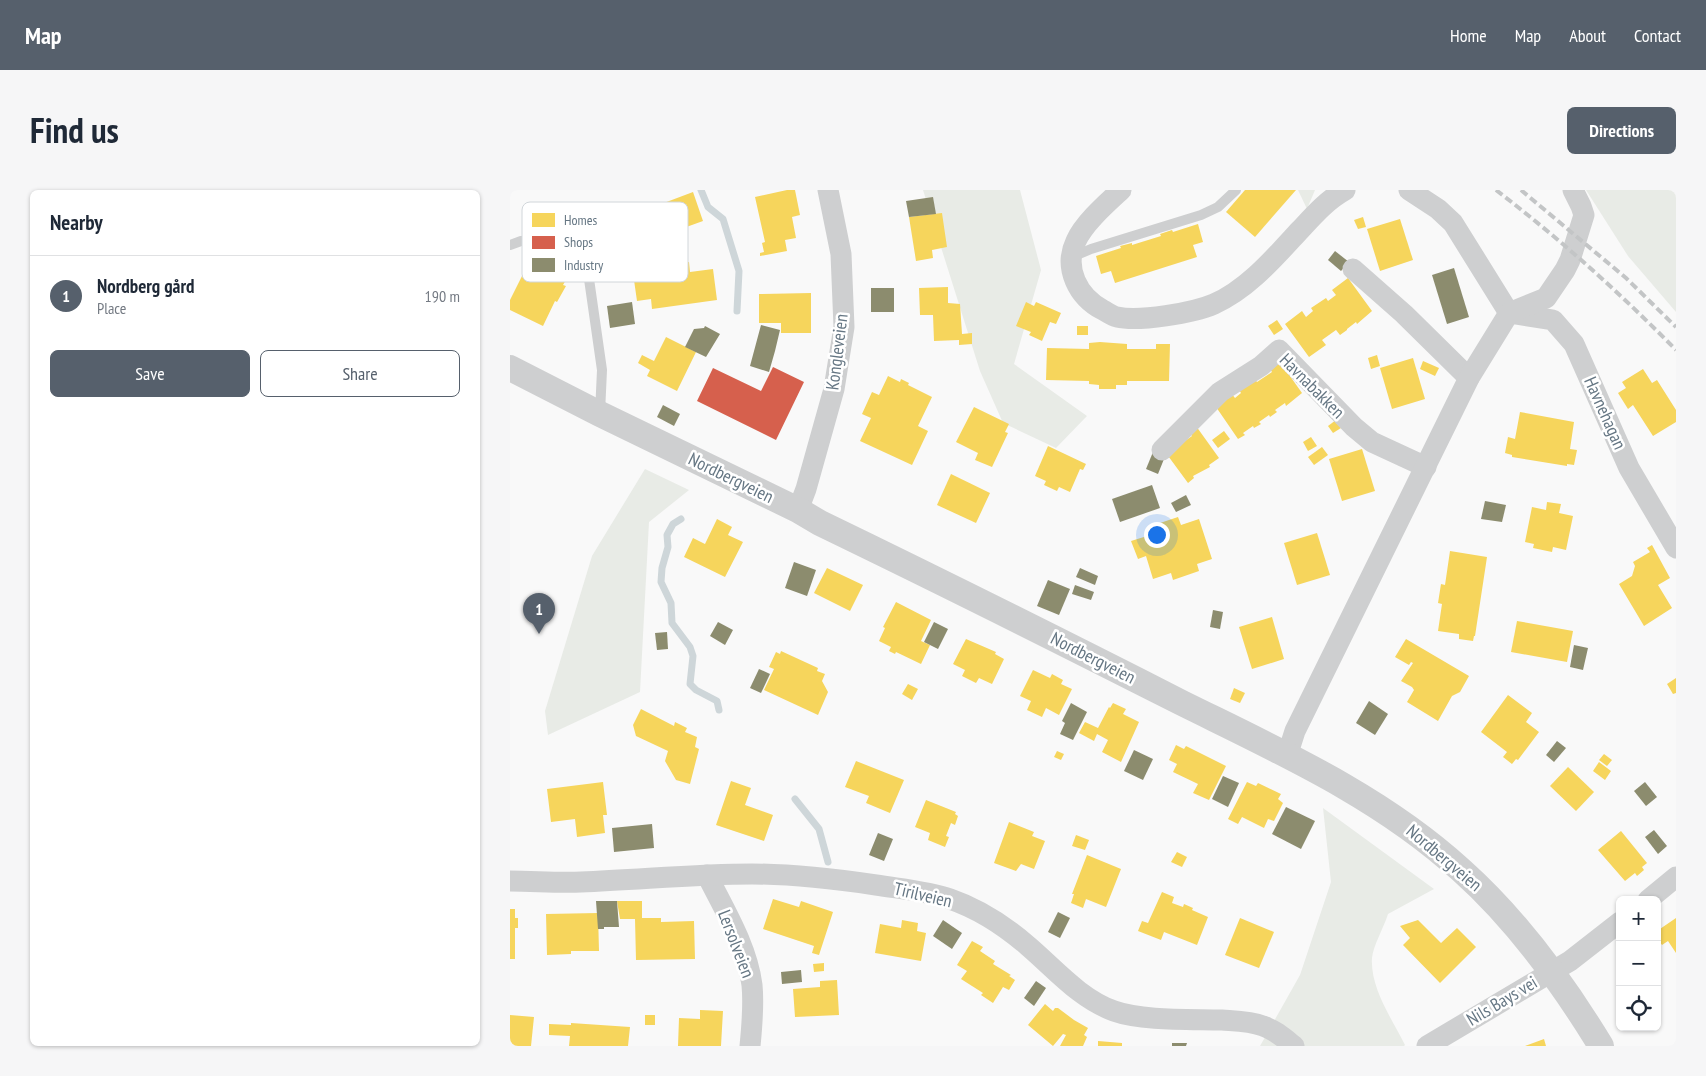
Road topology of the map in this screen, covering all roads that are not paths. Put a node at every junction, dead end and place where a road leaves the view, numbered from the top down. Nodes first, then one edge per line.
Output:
1 (828, 190) edge
2 (1122, 190) edge
3 (1236, 190) edge
4 (1345, 190) edge
5 (1408, 190) edge
6 (1573, 190) edge
7 (522, 241) edge
8 (510, 245) edge
9 (1070, 258) junction
10 (1354, 269) dead end
11 (589, 282) edge
12 (1509, 313) junction
13 (510, 368) edge
14 (1469, 378) junction
15 (600, 414) junction
16 (1162, 450) dead end
17 (1426, 467) junction
18 (798, 510) junction
19 (1676, 548) edge
20 (1287, 756) junction
21 (707, 875) junction
22 (1676, 878) edge
23 (510, 881) edge
24 (1653, 896) edge
25 (1616, 925) edge
26 (1552, 971) junction
27 (750, 1046) edge
28 (1294, 1046) edge
29 (1427, 1046) edge
30 (1602, 1046) edge

1 - 18 street, Kongleveien
2 - 9 street
3 - 9 lane
4 - 9 street
5 - 12 street
6 - 12 street
7 - 8 lane
10 - 14 street
11 - 15 lane
12 - 14 street
12 - 19 street, Havnehagan
13 - 15 street, Nordbergveien
14 - 17 street
15 - 18 street, Nordbergveien
16 - 17 street, Havnabakken
17 - 20 street
18 - 20 street, Nordbergveien
20 - 26 street, Nordbergveien
21 - 23 street, Tirilveien
21 - 27 street, Lersolveien
21 - 28 street, Tirilveien
22 - 24 street
25 - 26 street
26 - 29 street, Nils Bays vei
26 - 30 street, Nordbergveien

